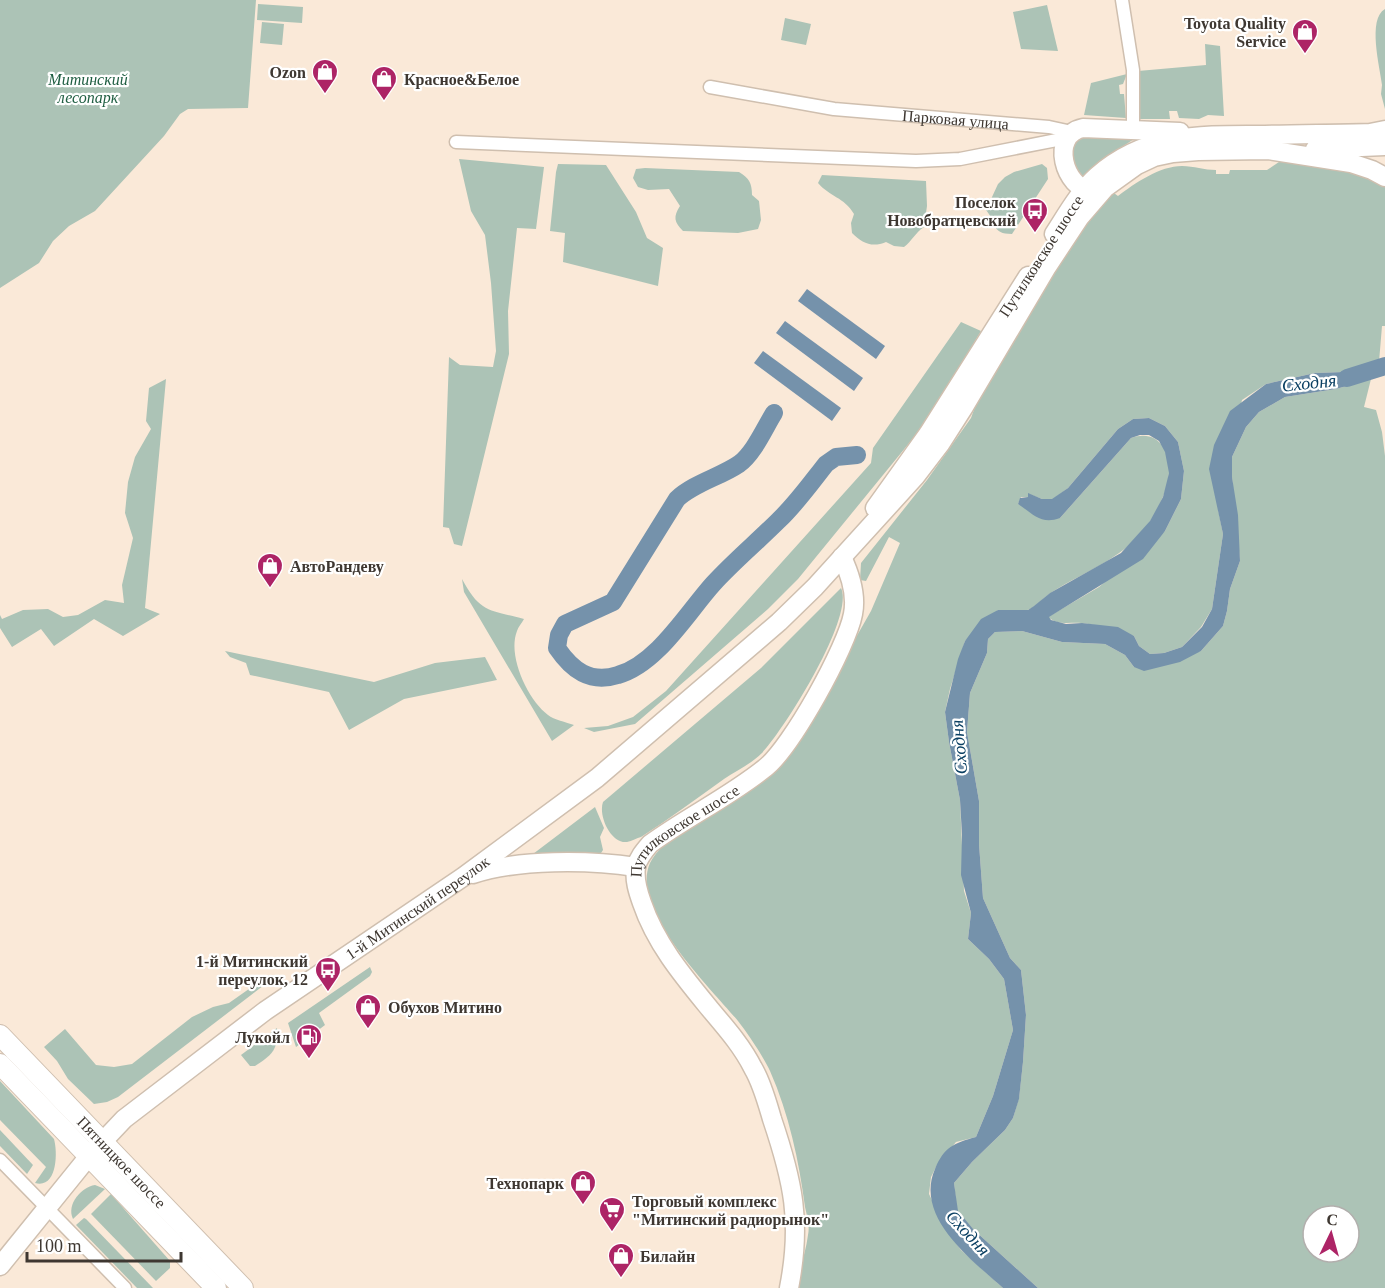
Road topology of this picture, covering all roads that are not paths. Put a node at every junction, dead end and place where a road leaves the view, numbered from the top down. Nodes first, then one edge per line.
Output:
1 (1122, 0) edge
2 (710, 87) dead end
3 (1133, 129) junction
4 (1380, 132) edge
5 (1069, 135) junction
6 (1199, 135) junction
7 (456, 142) dead end
8 (1385, 146) edge
9 (1268, 150) junction
10 (1385, 177) edge
11 (1105, 188) junction
12 (1084, 190) junction
13 (842, 557) junction
14 (636, 867) junction
15 (463, 877) junction
16 (0, 1035) edge
17 (0, 1064) edge
18 (103, 1142) junction
19 (89, 1156) junction
20 (0, 1160) edge
21 (48, 1208) junction
22 (0, 1266) edge
23 (125, 1288) edge
24 (216, 1288) edge
25 (243, 1288) edge
26 (789, 1288) edge

1 - 3 street
2 - 5 street, Парковая улица
3 - 5 main road, Парковая улица
3 - 6 main road, Парковая улица
4 - 6 main road, Путилковское шоссе
5 - 7 street
5 - 12 main road
6 - 12 main road, Путилковское шоссе
8 - 9 main road
9 - 10 main road, Путилковское шоссе
9 - 11 main road, Путилковское шоссе
11 - 12 main road
11 - 13 main road, Путилковское шоссе
12 - 13 main road, Путилковское шоссе
13 - 14 main road, Путилковское шоссе
13 - 15 main road, 1-й Митинский переулок
14 - 15 main road
14 - 26 main road, Путилковское шоссе
15 - 18 main road, 1-й Митинский переулок
16 - 18 main road, Пятницкое шоссе
17 - 19 main road, Пятницкое шоссе
18 - 19 main road, 1-й Митинский переулок
18 - 25 main road, Пятницкое шоссе
19 - 21 main road, 1-й Митинский переулок
19 - 24 main road, Пятницкое шоссе
20 - 21 street
21 - 22 main road, 1-й Митинский переулок
21 - 23 street

